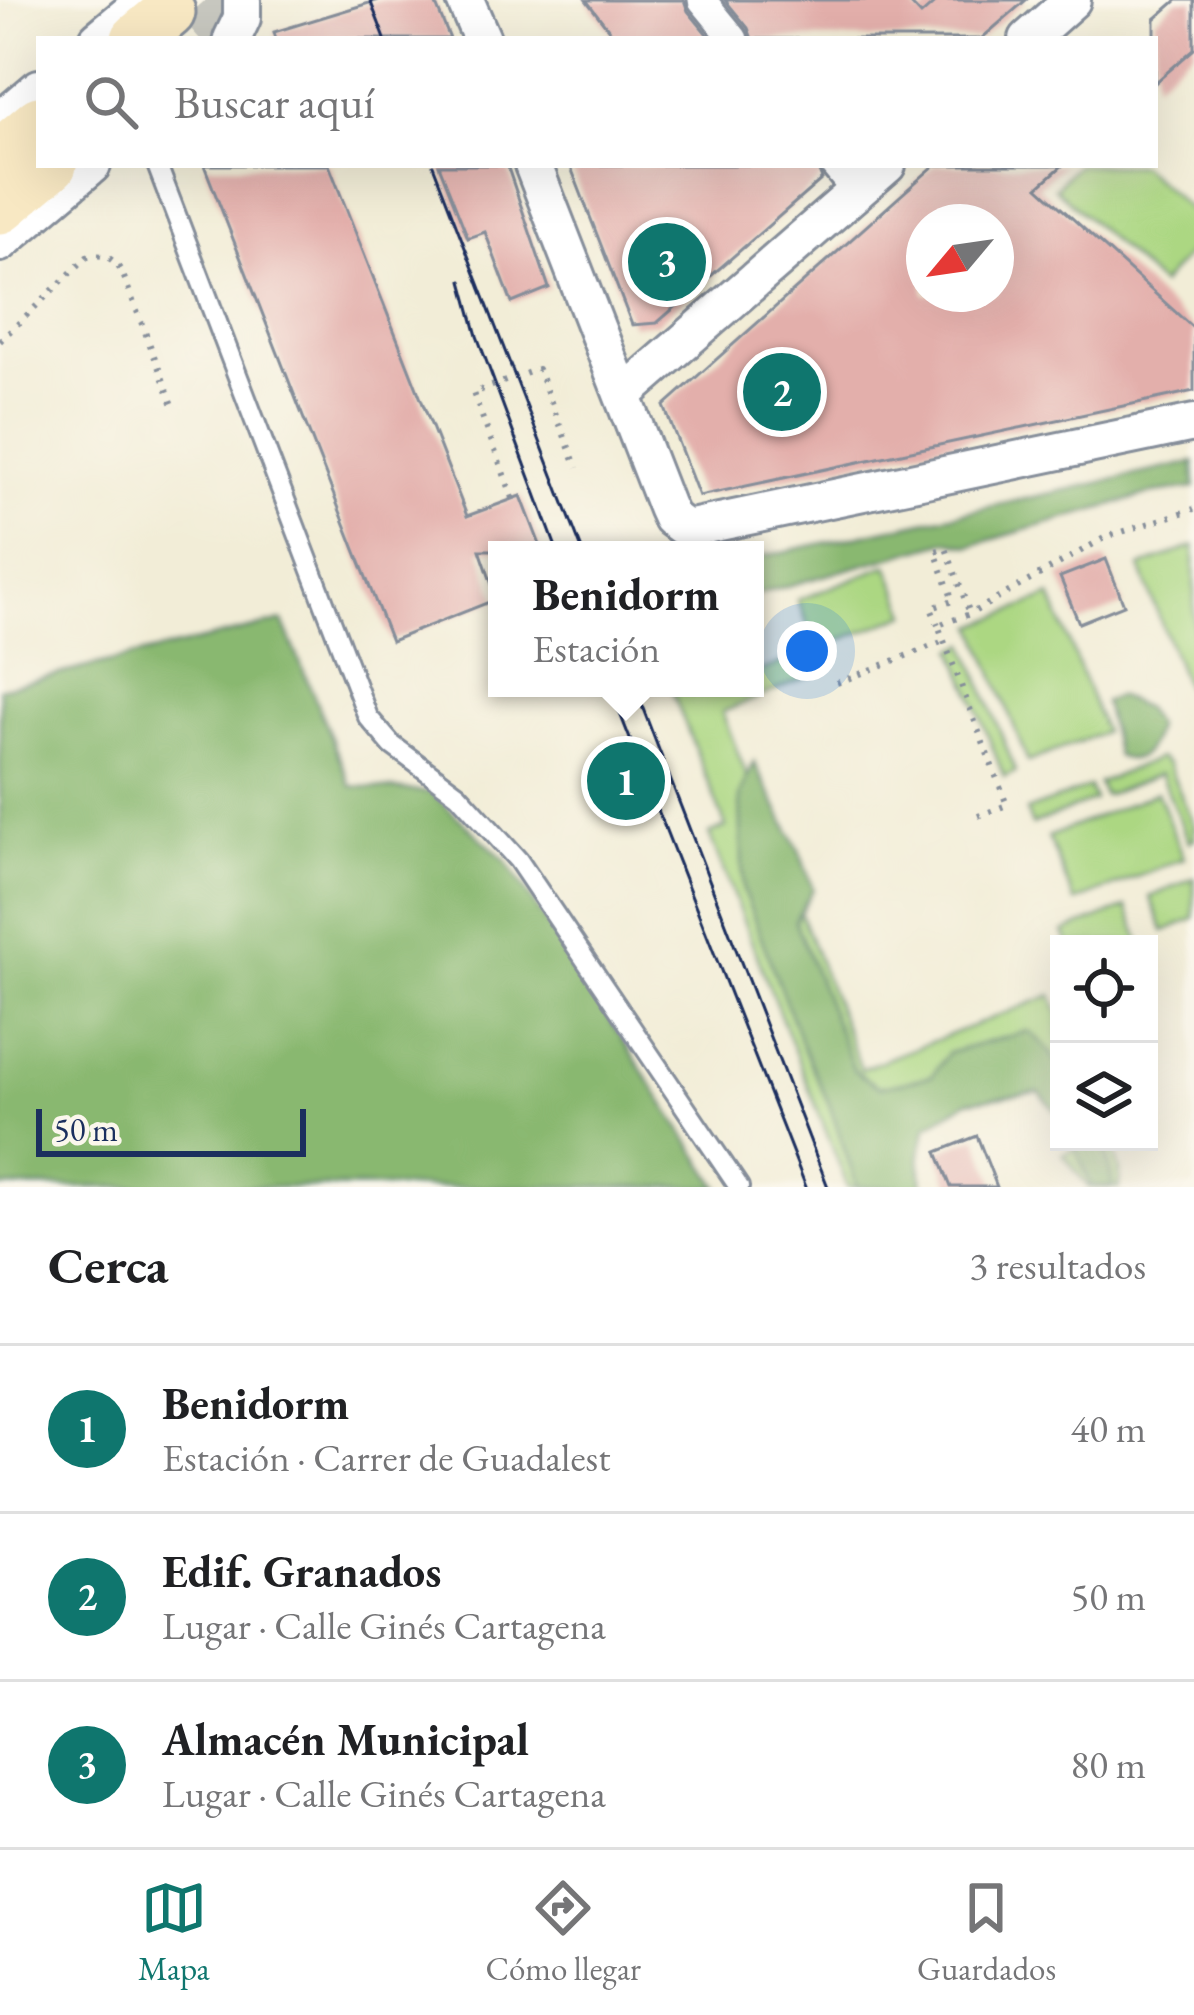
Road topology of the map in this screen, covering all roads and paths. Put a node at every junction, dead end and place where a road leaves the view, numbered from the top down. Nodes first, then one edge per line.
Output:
1 (242, 0) edge
2 (465, 0) edge
3 (702, 0) edge
4 (1072, 0) edge
5 (150, 17) edge
6 (105, 36) edge
7 (233, 36) edge
8 (481, 36) edge
9 (732, 36) edge
10 (1031, 36) edge
11 (36, 91) edge
12 (0, 121) edge
13 (36, 125) edge
14 (0, 155) edge
15 (47, 168) edge
16 (88, 168) edge
17 (158, 168) edge
18 (534, 168) edge
19 (877, 168) edge
20 (845, 178) edge
21 (0, 208) edge
22 (0, 243) edge
23 (0, 341) edge
24 (624, 394) junction
25 (173, 405) dead end
26 (1194, 423) edge
27 (577, 468) dead end
28 (513, 498) dead end
29 (1194, 508) edge
30 (970, 614) junction
31 (938, 625) junction
32 (944, 641) junction
33 (837, 683) dead end
34 (978, 816) dead end
35 (739, 1187) edge

1 - 7 street
2 - 8 street
3 - 9 street
4 - 10 street
5 - 6 street
11 - 12 street
13 - 14 main road
15 - 21 main road
16 - 22 street
17 - 35 lane
18 - 24 street
19 - 20 street
20 - 24 street
23 - 25 path
24 - 26 street
27 - 28 path
29 - 30 path
30 - 31 path
30 - 31 path
31 - 32 path
32 - 33 path
32 - 34 path

